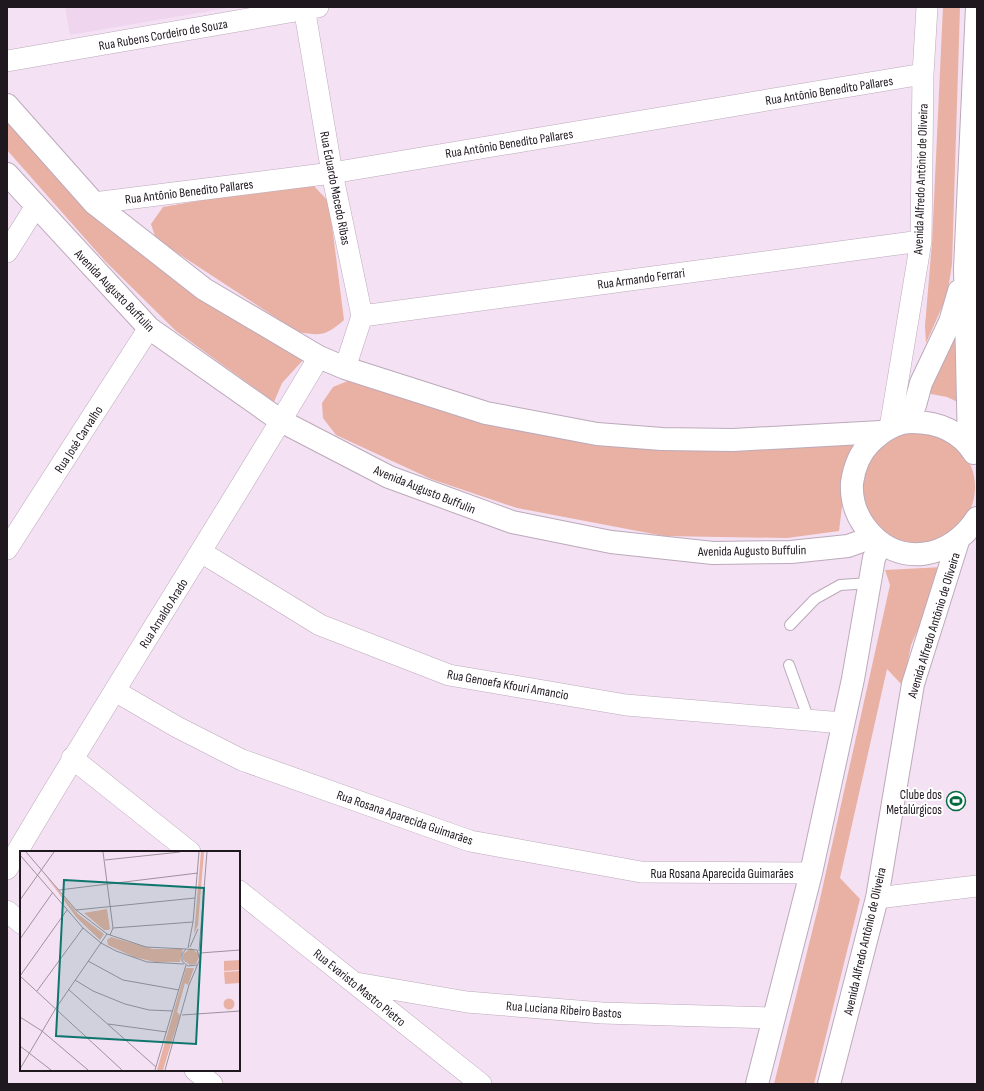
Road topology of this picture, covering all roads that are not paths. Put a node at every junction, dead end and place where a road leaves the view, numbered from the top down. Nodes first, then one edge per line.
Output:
1 (927, 7) edge
2 (976, 7) edge
3 (309, 8) edge
4 (7, 61) edge
5 (923, 74) junction
6 (7, 105) edge
7 (332, 173) junction
8 (7, 174) edge
9 (94, 203) junction
10 (36, 206) junction
11 (921, 241) junction
12 (7, 252) edge
13 (965, 269) junction
14 (362, 316) junction
15 (149, 328) junction
16 (319, 357) junction
17 (345, 368) junction
18 (281, 421) junction
19 (894, 427) junction
20 (973, 452) edge
21 (977, 518) edge
22 (877, 540) junction
23 (958, 541) junction
24 (7, 549) edge
25 (201, 552) junction
26 (870, 583) junction
27 (790, 625) dead end
28 (789, 665) dead end
29 (115, 691) junction
30 (809, 720) junction
31 (843, 723) junction
32 (72, 758) junction
33 (189, 851) edge
34 (7, 869) edge
35 (811, 873) junction
36 (977, 886) edge
37 (240, 892) edge
38 (877, 898) junction
39 (7, 911) edge
40 (20, 922) edge
41 (356, 983) junction
42 (774, 1018) junction
43 (196, 1071) edge
44 (212, 1084) edge
45 (482, 1084) edge
46 (757, 1084) edge
47 (829, 1084) edge

1 - 5 street, Avenida Alfredo Antônio de Oliveira
2 - 13 main road
3 - 4 street, Rua Rubens Cordeiro de Souza
3 - 7 street, Rua Eduardo Macedo Ribas
5 - 7 street, Rua Antônio Benedito Pallares
5 - 11 street, Avenida Alfredo Antônio de Oliveira
6 - 9 main road
7 - 9 street, Rua Antônio Benedito Pallares
7 - 14 street, Rua Eduardo Macedo Ribas
8 - 10 main road, Avenida Augusto Buffulin
9 - 16 main road
10 - 12 street
10 - 15 main road, Avenida Augusto Buffulin
11 - 14 street, Rua Armando Ferrari
11 - 19 street, Avenida Alfredo Antônio de Oliveira
13 - 19 main road
13 - 20 main road
14 - 17 street, Rua Eduardo Macedo Ribas
15 - 18 main road, Avenida Augusto Buffulin
15 - 24 street, Rua José Carvalho
16 - 17 main road
16 - 18 street, Rua Arnaldo Arado
17 - 19 main road
18 - 22 main road, Avenida Augusto Buffulin
18 - 25 street, Rua Arnaldo Arado
19 - 20 main road
19 - 22 main road
21 - 23 main road
22 - 23 main road
22 - 26 main road
23 - 38 main road, Avenida Alfredo Antônio de Oliveira
25 - 29 street, Rua Arnaldo Arado
25 - 30 street, Rua Genoefa Kfouri Amancio
26 - 27 lane
26 - 31 main road
28 - 30 lane
29 - 32 street, Rua Arnaldo Arado
29 - 35 street, Rua Rosana Aparecida Guimarães
30 - 31 street, Rua Genoefa Kfouri Amancio
31 - 35 main road
32 - 33 street
32 - 34 street, Rua Arnaldo Arado
35 - 42 main road
36 - 38 street
37 - 41 street, Rua Evaristo Mastro Pietro
38 - 47 main road, Avenida Alfredo Antônio de Oliveira
39 - 40 street
41 - 42 street, Rua Luciana Ribeiro Bastos
41 - 45 street, Rua Evaristo Mastro Pietro
42 - 46 main road
43 - 44 street

